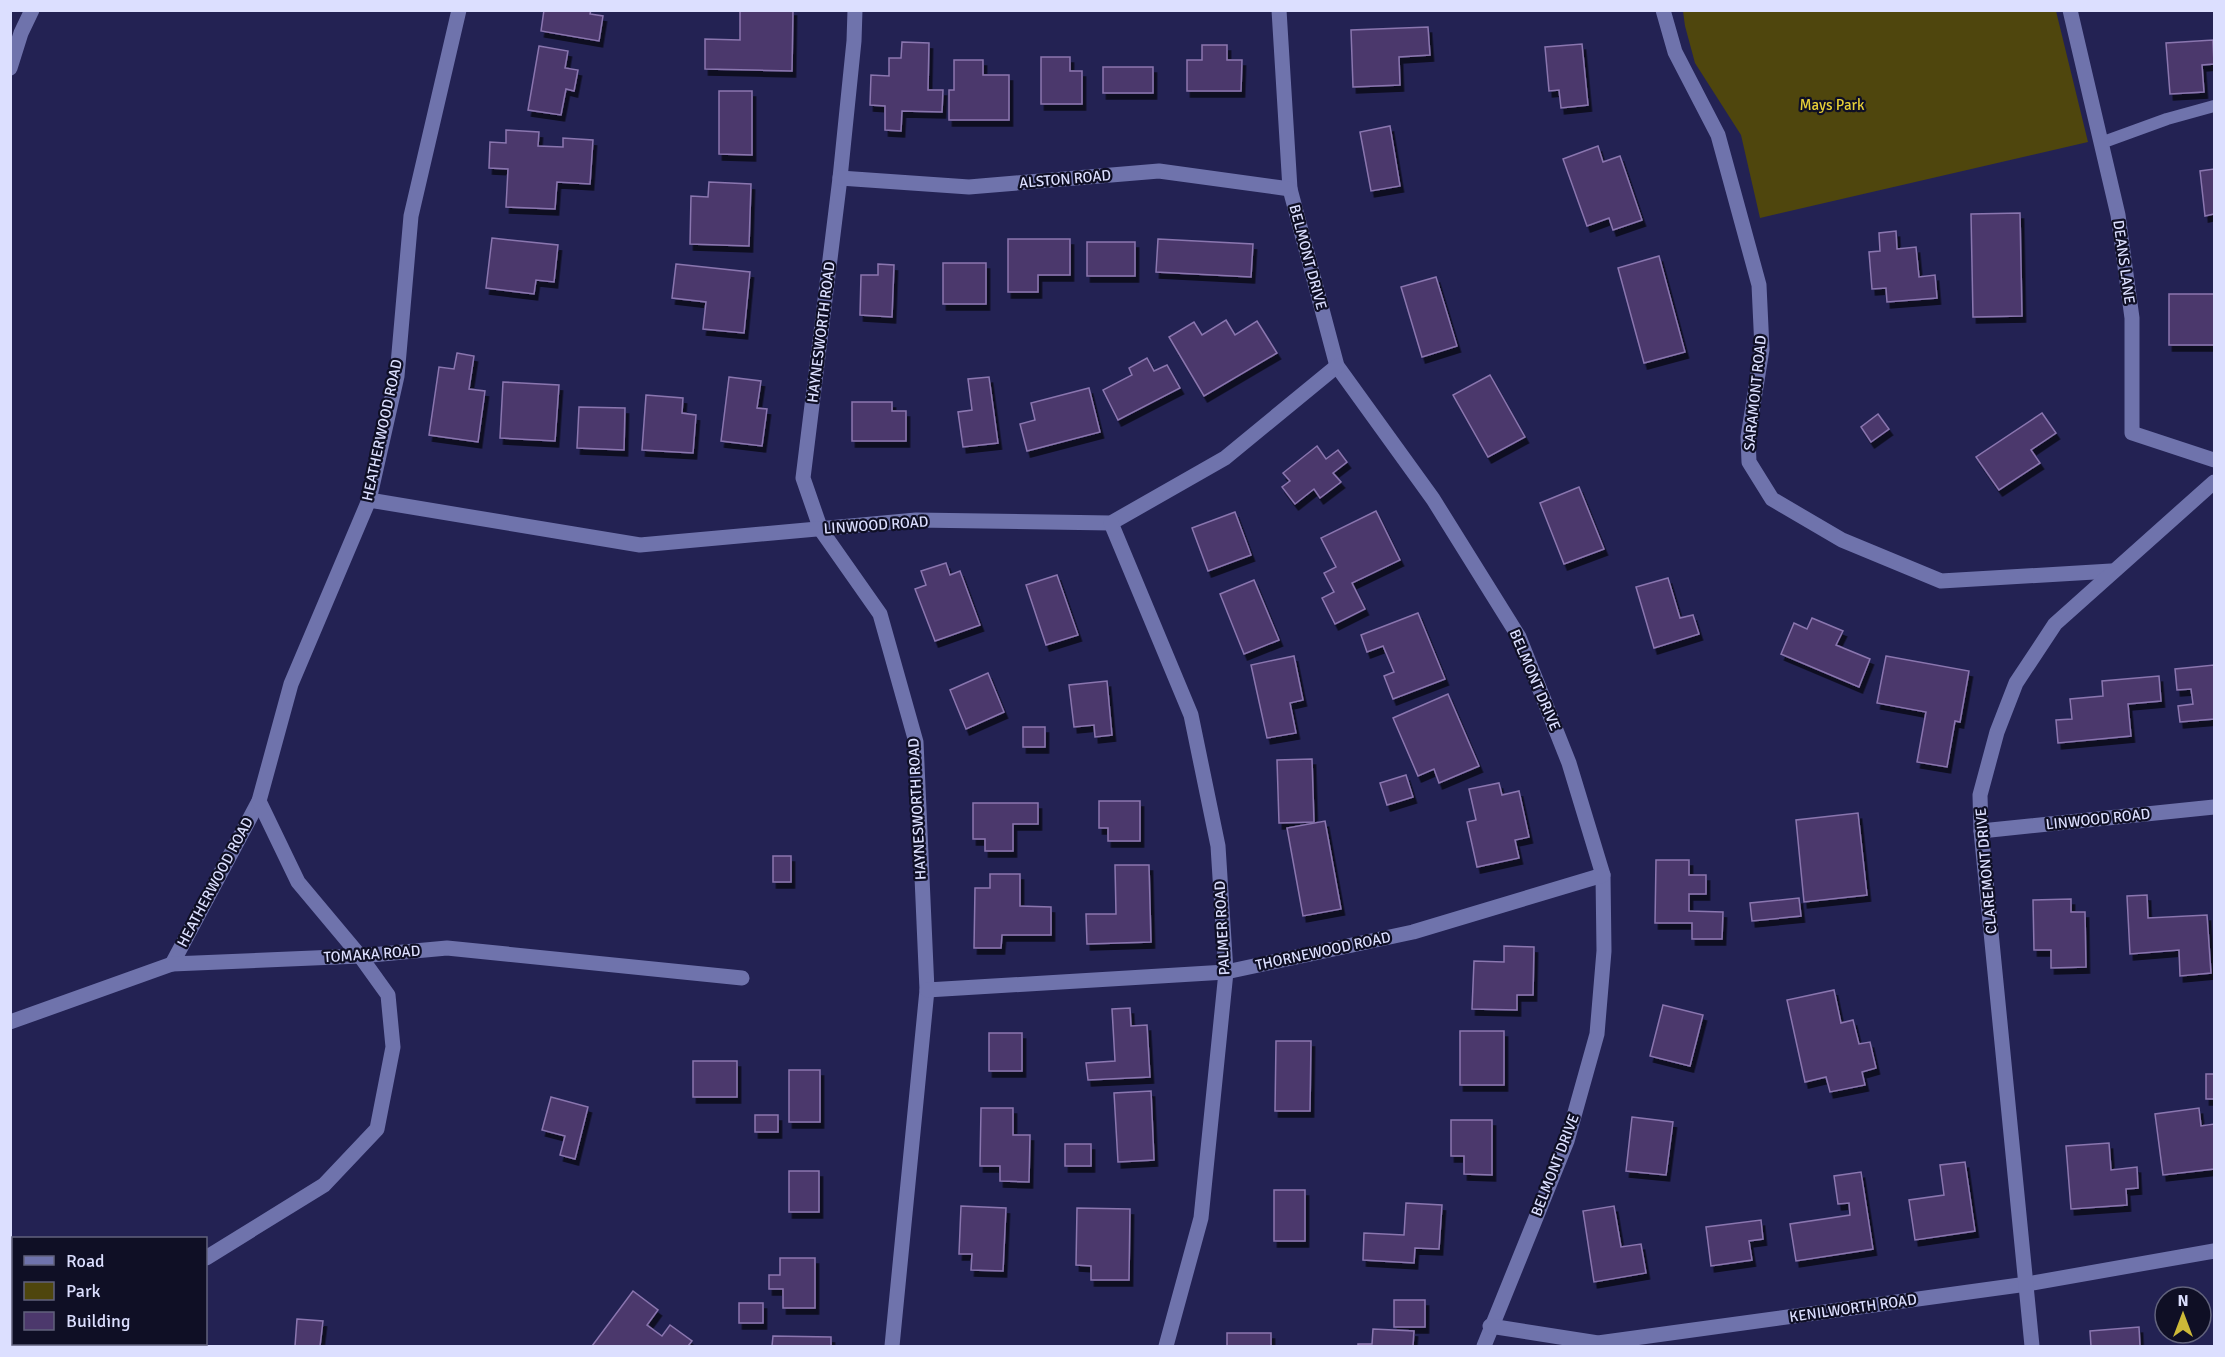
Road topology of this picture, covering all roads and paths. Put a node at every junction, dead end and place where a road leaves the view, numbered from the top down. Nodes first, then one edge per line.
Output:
1 (32, 10) edge
2 (459, 10) edge
3 (855, 10) edge
4 (1279, 10) edge
5 (1663, 10) edge
6 (2070, 10) edge
7 (10, 68) edge
8 (2214, 106) edge
9 (2101, 143) junction
10 (840, 178) junction
11 (1290, 189) junction
12 (1337, 366) junction
13 (2214, 460) edge
14 (2214, 482) edge
15 (369, 500) junction
16 (1111, 523) junction
17 (821, 530) junction
18 (2111, 571) junction
19 (259, 801) junction
20 (2214, 807) edge
21 (1981, 831) junction
22 (1603, 875) junction
23 (360, 956) junction
24 (172, 964) junction
25 (1226, 972) junction
26 (742, 978) dead end
27 (927, 990) junction
28 (10, 1022) edge
29 (2214, 1251) edge
30 (207, 1257) edge
31 (2027, 1284) junction
32 (1490, 1326) junction
33 (892, 1347) edge
34 (1166, 1347) edge
35 (1484, 1347) edge
36 (2032, 1347) edge

1 - 7 street
2 - 15 street, HEATHERWOOD ROAD
3 - 10 street, HAYNESWORTH ROAD
4 - 11 street, BELMONT DRIVE
5 - 18 street, SARAMONT ROAD
6 - 9 street, DEANS LANE
8 - 9 lane
9 - 13 street, DEANS LANE
10 - 11 street, ALSTON ROAD
10 - 17 street, HAYNESWORTH ROAD
11 - 12 street, BELMONT DRIVE
12 - 16 street
12 - 22 street, BELMONT DRIVE
14 - 18 street, CLAREMONT DRIVE
15 - 17 street, LINWOOD ROAD
15 - 19 street, HEATHERWOOD ROAD
16 - 17 street, LINWOOD ROAD
16 - 25 street, PALMER ROAD
17 - 27 street, HAYNESWORTH ROAD
18 - 21 street, CLAREMONT DRIVE
19 - 23 street, HEATHERWOOD ROAD
19 - 24 street, HEATHERWOOD ROAD
20 - 21 street, LINWOOD ROAD
21 - 31 street, CLAREMONT DRIVE
22 - 25 street, THORNEWOOD ROAD
22 - 32 street, BELMONT DRIVE
23 - 24 street, TOMAKA ROAD
23 - 26 street, TOMAKA ROAD
23 - 30 street, HEATHERWOOD ROAD
24 - 28 street, TOMAKA ROAD
25 - 27 street, THORNEWOOD ROAD
25 - 34 street, PALMER ROAD
27 - 33 street, HAYNESWORTH ROAD
29 - 31 street, KENILWORTH ROAD
31 - 32 street, KENILWORTH ROAD
31 - 36 street, CLAREMONT DRIVE
32 - 35 street, BELMONT DRIVE

